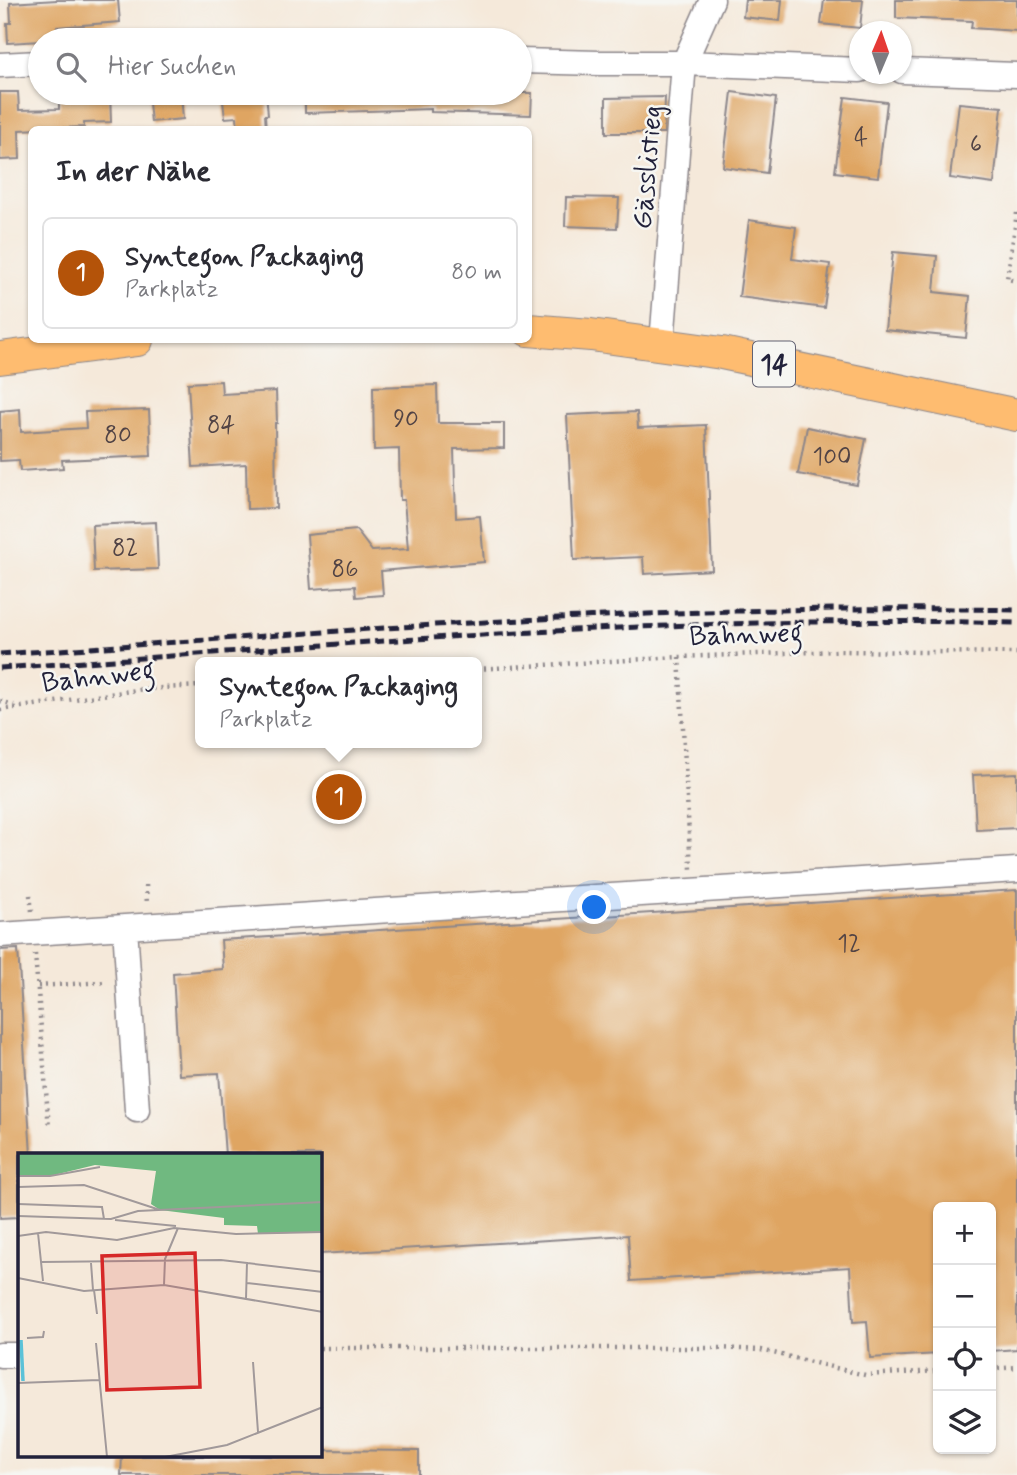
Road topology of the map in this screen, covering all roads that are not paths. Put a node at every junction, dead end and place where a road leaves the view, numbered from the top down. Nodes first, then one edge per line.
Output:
1 (712, 0) edge
2 (532, 61) edge
3 (684, 63) junction
4 (28, 64) edge
5 (0, 65) edge
6 (849, 70) edge
7 (912, 71) edge
8 (1017, 75) edge
9 (532, 330) edge
10 (114, 343) edge
11 (662, 343) junction
12 (0, 358) edge
13 (1017, 415) edge
14 (1017, 870) edge
15 (125, 927) junction
16 (0, 935) edge
17 (138, 1110) dead end
18 (18, 1355) edge
19 (0, 1356) edge

1 - 3 street, Gässlistieg
2 - 3 street
3 - 6 street
3 - 11 street, Gässlistieg
4 - 5 street
7 - 8 street
9 - 11 main road, 14
10 - 12 main road
11 - 13 main road, 14
14 - 15 street
15 - 16 street
15 - 17 street
18 - 19 street

